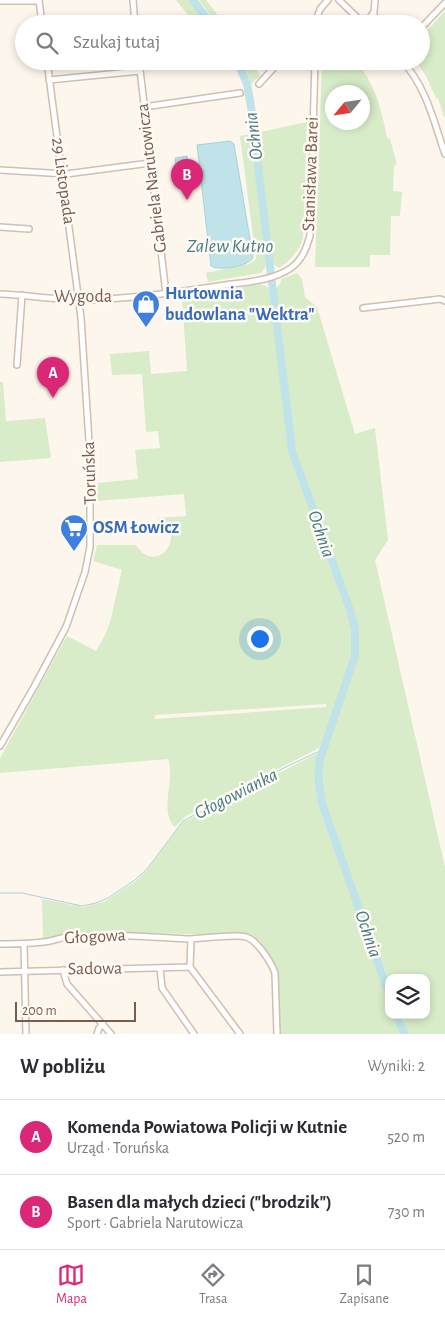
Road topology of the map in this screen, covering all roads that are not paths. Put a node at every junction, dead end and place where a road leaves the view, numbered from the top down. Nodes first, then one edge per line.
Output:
1 (133, 0) edge
2 (328, 0) edge
3 (339, 0) edge
4 (374, 0) edge
5 (0, 1) edge
6 (39, 1) edge
7 (445, 3) edge
8 (374, 12) joint
9 (41, 15) edge
10 (134, 15) edge
11 (318, 15) edge
12 (355, 15) edge
13 (372, 15) edge
14 (430, 19) edge
15 (48, 70) edge
16 (272, 70) edge
17 (315, 70) edge
18 (409, 70) edge
19 (140, 71) joint
20 (49, 80) junction
21 (259, 84) dead end
22 (240, 93) dead end
23 (144, 107) junction
24 (445, 154) edge
25 (150, 163) junction
26 (0, 170) edge
27 (62, 174) junction
28 (0, 227) edge
29 (29, 229) dead end
30 (0, 294) edge
31 (166, 294) junction
32 (22, 295) junction
33 (78, 300) junction
34 (445, 301) edge
35 (363, 308) dead end
36 (17, 365) dead end
37 (0, 746) edge
38 (191, 938) junction
39 (0, 944) edge
40 (24, 944) junction
41 (190, 967) junction
42 (160, 968) junction
43 (64, 970) junction
44 (26, 971) junction
45 (0, 972) edge
46 (103, 1024) junction
47 (26, 1034) edge
48 (98, 1034) edge
49 (111, 1034) edge
50 (194, 1034) edge
51 (240, 1034) edge
52 (277, 1034) edge

1 - 10 street
2 - 11 street
3 - 12 street
4 - 8 street
5 - 6 street
6 - 9 street
7 - 14 street
8 - 13 street
15 - 20 street, 29 Listopada
16 - 21 street
17 - 31 street, Stanisława Barei
18 - 24 street
19 - 20 street
19 - 23 street, Gabriela Narutowicza
20 - 27 street, 29 Listopada
22 - 23 street
23 - 25 street, Gabriela Narutowicza
25 - 27 street
25 - 31 street, Gabriela Narutowicza
26 - 27 street
27 - 33 street, 29 Listopada
28 - 29 street
30 - 32 street, Wygoda
31 - 33 street, Wygoda
32 - 33 street, Wygoda
32 - 36 street
33 - 37 street, Toruńska
34 - 35 street
38 - 40 street, Głogowa
38 - 41 street
38 - 52 street, Głogowa
39 - 40 street, Głogowa
40 - 44 street
41 - 42 street, Sadowa
41 - 51 street
42 - 43 street, Sadowa
42 - 50 street
43 - 44 street, Sadowa
43 - 46 street
44 - 45 street, Sadowa
44 - 47 street
46 - 48 street
46 - 49 street

